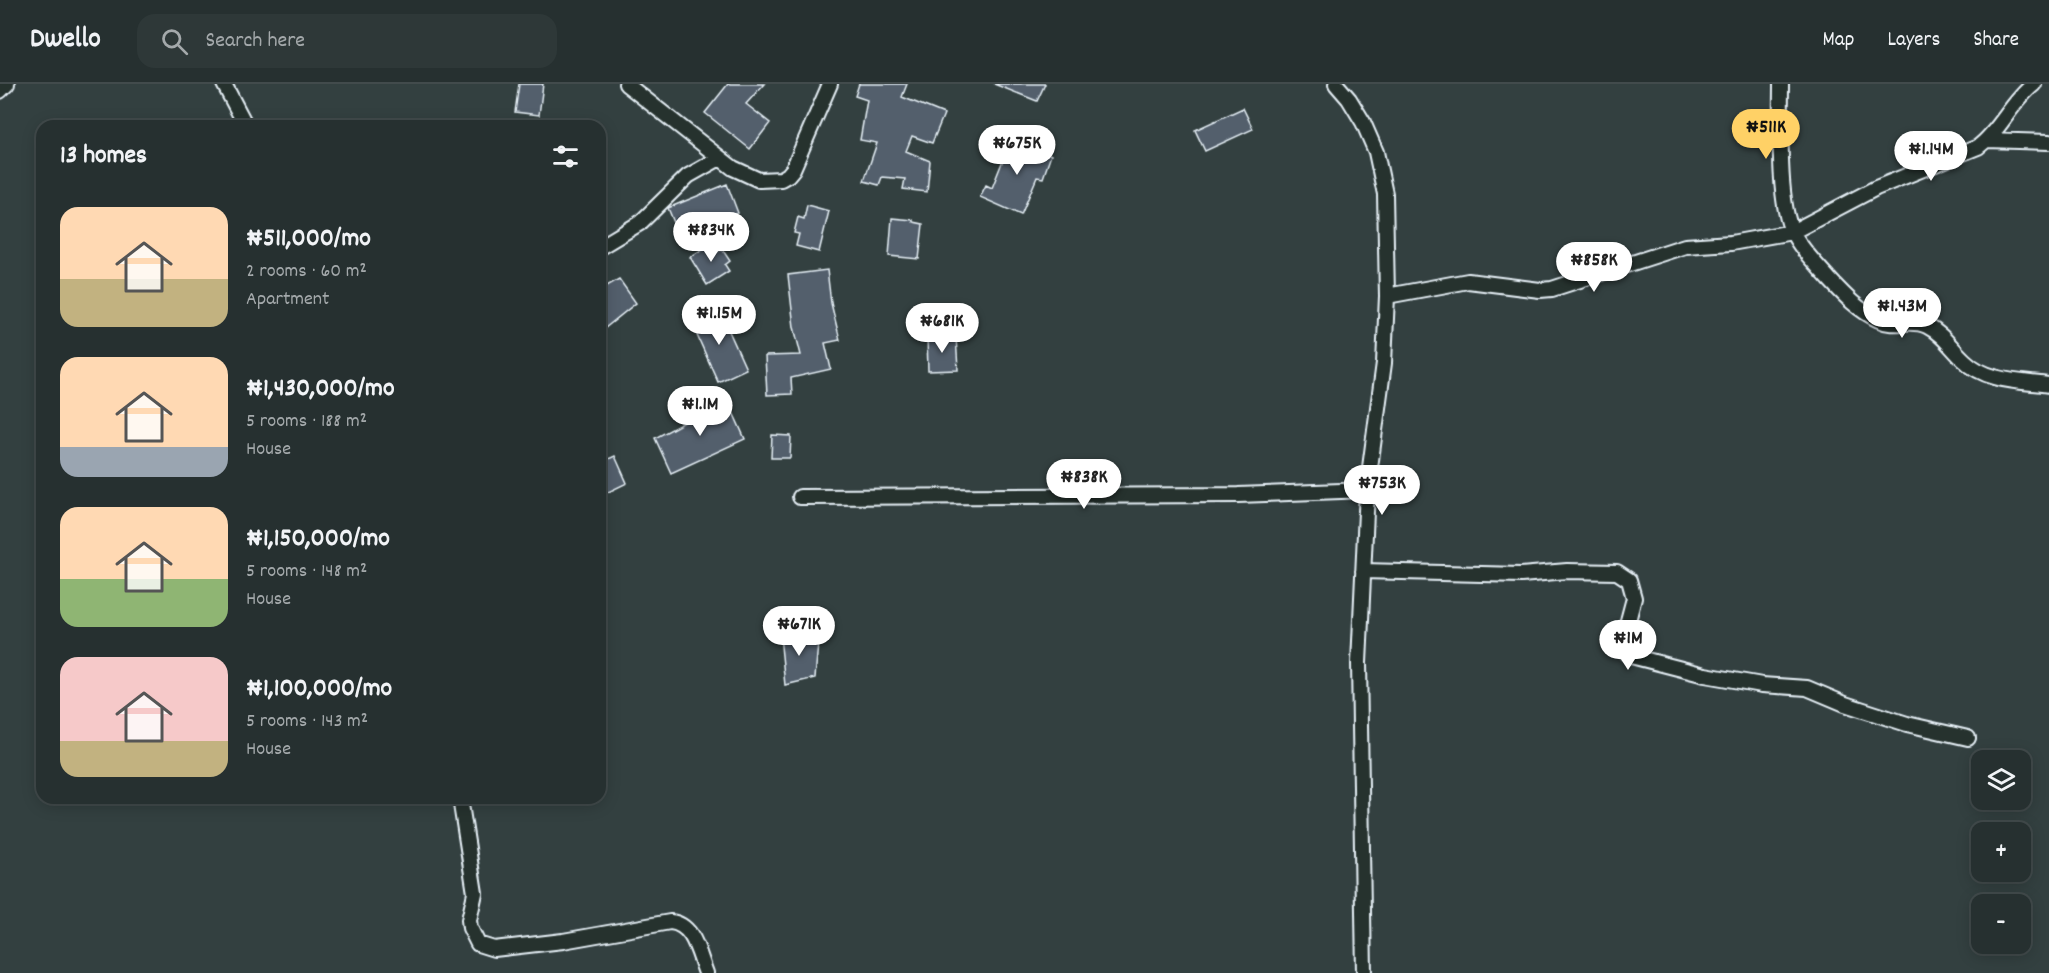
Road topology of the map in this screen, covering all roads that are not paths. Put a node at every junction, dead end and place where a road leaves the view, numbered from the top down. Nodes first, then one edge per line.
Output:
1 (7, 84) edge
2 (225, 84) edge
3 (626, 84) edge
4 (830, 84) edge
5 (1336, 84) edge
6 (1781, 84) edge
7 (2034, 84) edge
8 (0, 91) edge
9 (243, 120) edge
10 (1987, 140) junction
11 (2049, 142) edge
12 (720, 158) junction
13 (1792, 232) junction
14 (606, 243) edge
15 (1387, 296) junction
16 (2049, 385) edge
17 (1367, 490) junction
18 (800, 497) dead end
19 (1363, 571) junction
20 (1968, 738) dead end
21 (461, 804) edge
22 (706, 973) edge
23 (1361, 973) edge

1 - 8 street
2 - 9 street
3 - 12 street
4 - 12 street
5 - 15 street
6 - 13 street
7 - 10 street
10 - 11 street
10 - 13 street
12 - 14 street
13 - 15 street
13 - 16 street
15 - 17 street
17 - 18 street
17 - 19 street
19 - 20 street
19 - 23 street
21 - 22 street

